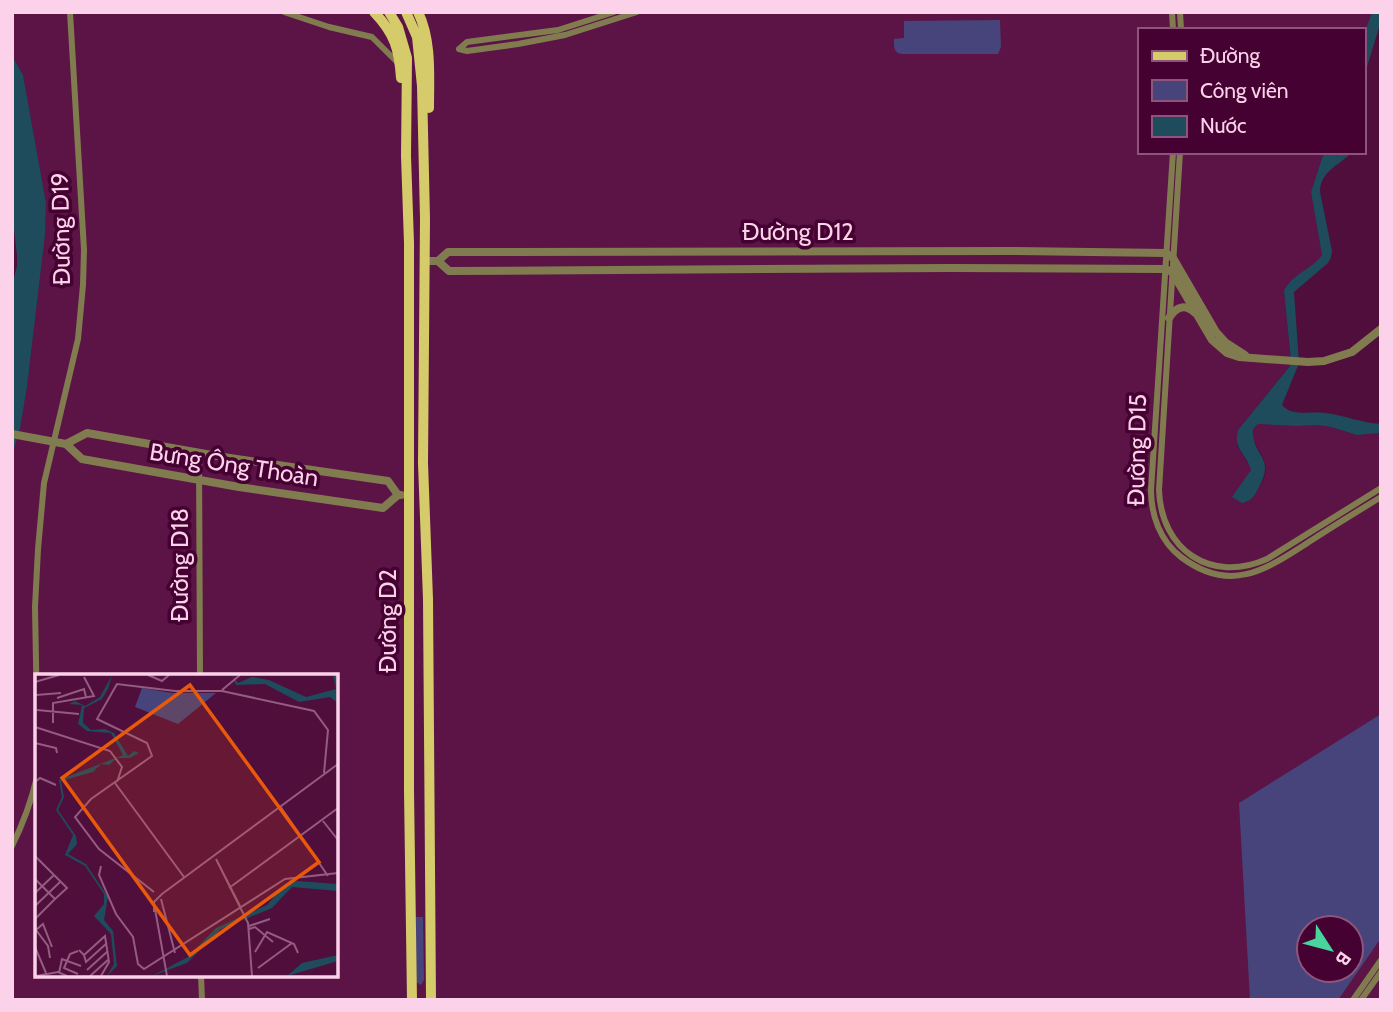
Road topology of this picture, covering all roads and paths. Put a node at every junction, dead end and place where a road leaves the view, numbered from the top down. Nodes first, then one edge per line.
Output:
1 (70, 12) edge
2 (285, 12) edge
3 (374, 12) edge
4 (389, 12) edge
5 (406, 12) edge
6 (418, 12) edge
7 (614, 12) edge
8 (637, 12) edge
9 (400, 65) junction
10 (1173, 154) edge
11 (1180, 154) edge
12 (405, 217) junction
13 (425, 243) junction
14 (950, 251) junction
15 (1169, 256) junction
16 (406, 261) junction
17 (425, 261) junction
18 (438, 261) junction
19 (949, 268) junction
20 (1169, 270) junction
21 (1197, 315) junction
22 (1169, 318) junction
23 (1381, 329) edge
24 (1251, 358) junction
25 (12, 434) edge
26 (53, 442) junction
27 (66, 444) junction
28 (199, 453) junction
29 (199, 479) junction
30 (1381, 488) edge
31 (403, 495) junction
32 (424, 496) junction
33 (1381, 497) edge
34 (1339, 518) junction
35 (36, 674) edge
36 (200, 674) edge
37 (35, 788) edge
38 (12, 846) edge
39 (1381, 960) edge
40 (1381, 972) edge
41 (201, 977) edge
42 (432, 995) edge
43 (202, 1000) edge
44 (412, 1000) edge
45 (1353, 1000) edge
46 (1361, 1000) edge

1 - 26 street, Đường D19
2 - 9 street
3 - 9 main road, Đường D2
4 - 12 main road, Đường D2
5 - 13 main road, Đường D2
6 - 13 main road, Đường D2
7 - 8 street
9 - 12 main road, Đường D2
10 - 15 street, Đường D15
11 - 15 street, Đường D15
12 - 16 main road, Đường D2
13 - 17 main road, Đường D2
14 - 15 street, Đường D12
14 - 18 street, Đường D12
14 - 19 street
15 - 20 street, Đường D15
15 - 24 street
16 - 17 main road
16 - 31 main road, Đường D2
17 - 18 street, Đường D12
17 - 32 main road, Đường D2
18 - 19 street, Đường D12
19 - 20 street, Đường D12
20 - 21 street
20 - 22 street, Đường D15
20 - 34 street, Đường D15
21 - 22 street
21 - 24 street
22 - 34 street, Đường D15
23 - 24 street
25 - 26 street, Bưng Ông Thoàn
26 - 27 street, Bưng Ông Thoàn
26 - 35 street, Đường D19
27 - 28 street, Bưng Ông Thoàn
27 - 29 street, Bưng Ông Thoàn
28 - 29 street, Đường D18
28 - 31 street, Bưng Ông Thoàn
29 - 31 street, Bưng Ông Thoàn
29 - 36 street, Đường D18
30 - 34 street, Đường D15
31 - 32 main road
31 - 44 main road, Đường D2
32 - 42 main road, Đường D2
33 - 34 street, Đường D15
37 - 38 street
39 - 45 street
40 - 46 street
41 - 43 street

